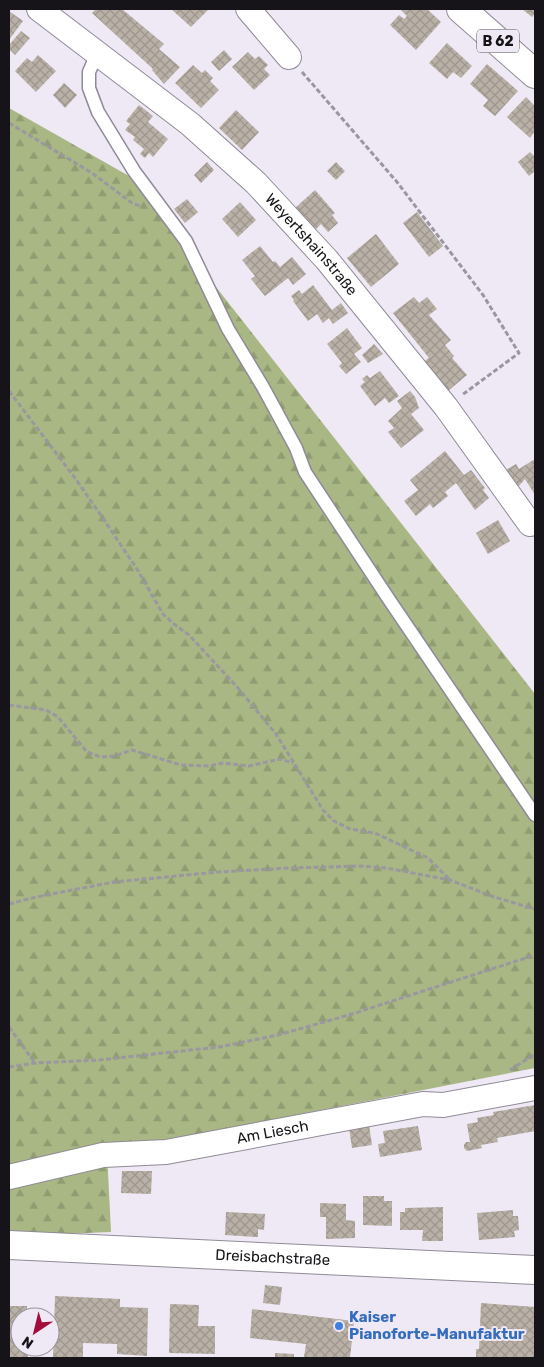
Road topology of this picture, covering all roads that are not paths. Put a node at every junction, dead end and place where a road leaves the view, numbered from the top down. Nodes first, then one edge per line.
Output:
1 (39, 9) edge
2 (248, 9) edge
3 (462, 9) edge
4 (97, 54) junction
5 (289, 57) road end
6 (535, 74) edge
7 (534, 528) edge
8 (535, 815) edge
9 (535, 1088) edge
10 (9, 1177) edge
11 (9, 1245) edge
12 (535, 1270) edge

1 - 4 street, Weyertshainstraße
2 - 5 street
3 - 6 main road, B 62
4 - 7 street, Weyertshainstraße
4 - 8 lane
9 - 10 street, Am Liesch
11 - 12 main road, Dreisbachstraße

